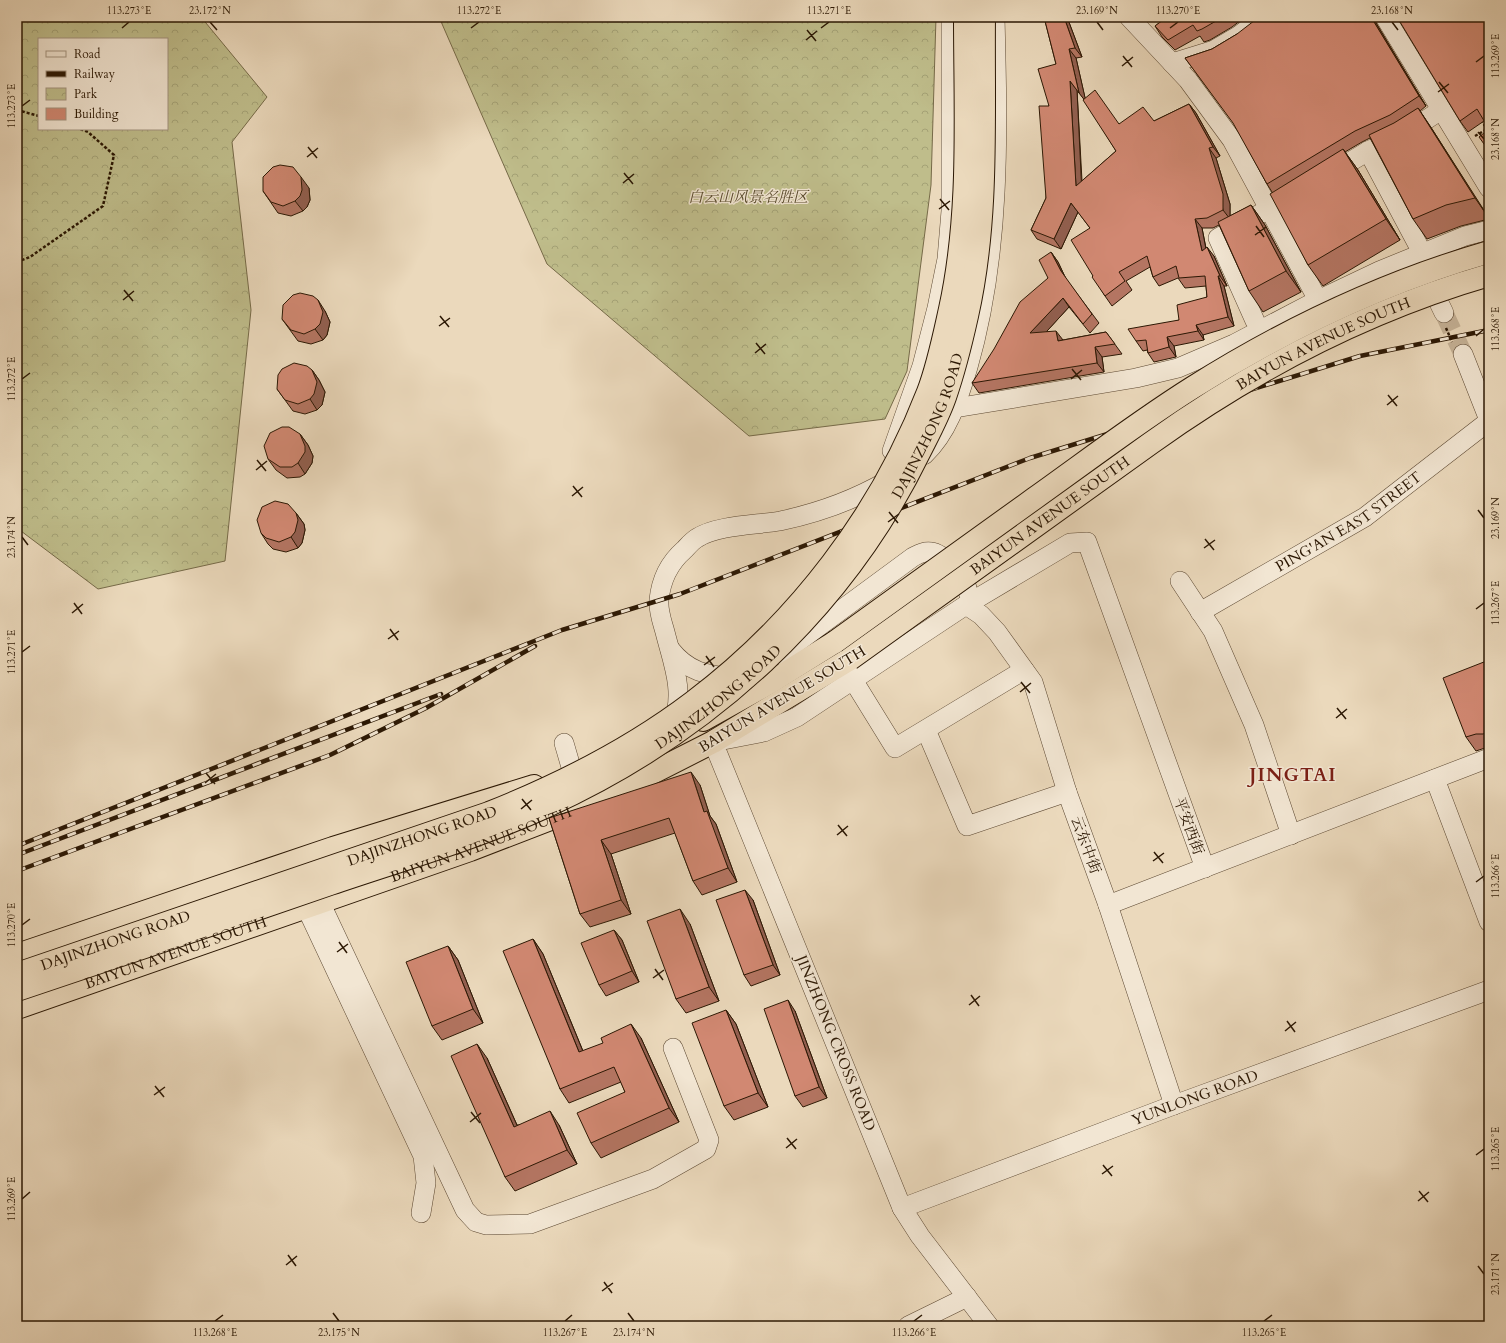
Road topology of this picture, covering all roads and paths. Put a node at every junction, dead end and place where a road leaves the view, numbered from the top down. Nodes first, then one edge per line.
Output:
1 (951, 17) edge
2 (965, 17) edge
3 (984, 17) edge
4 (995, 17) edge
5 (1129, 17) edge
6 (1264, 17) edge
7 (1385, 17) edge
8 (1172, 63) junction
9 (17, 110) edge
10 (1441, 110) junction
11 (38, 116) edge
12 (1479, 116) edge
13 (83, 130) edge
14 (1486, 130) edge
15 (1368, 151) junction
16 (1489, 188) edge
17 (1269, 211) junction
18 (1489, 230) edge
19 (1417, 250) junction
20 (1489, 252) edge
21 (17, 262) edge
22 (1489, 275) edge
23 (1318, 300) junction
24 (1444, 313) tunnel mouth
25 (1255, 321) dead end
26 (1463, 354) tunnel mouth
27 (955, 408) junction
28 (1489, 420) edge
29 (861, 496) junction
30 (1180, 581) dead end
31 (966, 605) junction
32 (1200, 612) junction
33 (669, 647) junction
34 (852, 670) junction
35 (1024, 670) junction
36 (747, 679) junction
37 (926, 730) junction
38 (661, 741) junction
39 (714, 742) junction
40 (564, 743) dead end
41 (1489, 758) edge
42 (573, 774) junction
43 (1435, 779) junction
44 (1067, 792) junction
45 (1291, 835) junction
46 (1205, 868) junction
47 (313, 905) junction
48 (1108, 906) junction
49 (1489, 922) edge
50 (17, 955) edge
51 (17, 974) edge
52 (17, 990) edge
53 (1489, 990) edge
54 (17, 1008) edge
55 (673, 1048) dead end
56 (1174, 1105) junction
57 (902, 1208) junction
58 (421, 1213) dead end
59 (967, 1297) junction
60 (908, 1326) edge
61 (989, 1326) edge

1 - 29 street
2 - 51 main road, DAJINZHONG ROAD, bridge
3 - 52 main road, DAJINZHONG ROAD, bridge
4 - 27 street
5 - 8 street
6 - 8 street
7 - 10 street
8 - 17 street
9 - 11 path
10 - 15 street
10 - 16 street
12 - 14 path
13 - 21 path
15 - 17 street
15 - 19 street
17 - 23 street
17 - 25 street
18 - 19 street
19 - 23 street
19 - 24 street
20 - 38 main road, BAIYUN AVENUE SOUTH, bridge
22 - 34 main road, BAIYUN AVENUE SOUTH, bridge
23 - 27 street
26 - 28 street
27 - 29 street
28 - 32 street, PING'AN EAST STREET
29 - 33 street
30 - 32 street
31 - 34 street
31 - 35 street, 云东中街
31 - 36 street
31 - 46 street, 平安西街
32 - 45 street
33 - 36 street
33 - 38 street
34 - 37 street
34 - 39 main road, BAIYUN AVENUE SOUTH
35 - 37 street
35 - 44 street, 云东中街
36 - 38 street
37 - 44 street
38 - 42 main road, BAIYUN AVENUE SOUTH
39 - 47 main road, BAIYUN AVENUE SOUTH
39 - 57 street, JINZHONG CROSS ROAD
40 - 42 street
41 - 43 street, 平安西街
42 - 50 main road, BAIYUN AVENUE SOUTH
43 - 45 street, 平安西街
43 - 49 street
44 - 48 street, 云东中街
45 - 46 street, 平安西街
46 - 48 street
47 - 54 main road, BAIYUN AVENUE SOUTH
47 - 55 street
47 - 58 street
48 - 56 street, 云东中街
53 - 56 street, YUNLONG ROAD
56 - 57 street, YUNLONG ROAD
57 - 59 street, JINZHONG CROSS ROAD
59 - 60 street
59 - 61 street, JINZHONG CROSS ROAD

